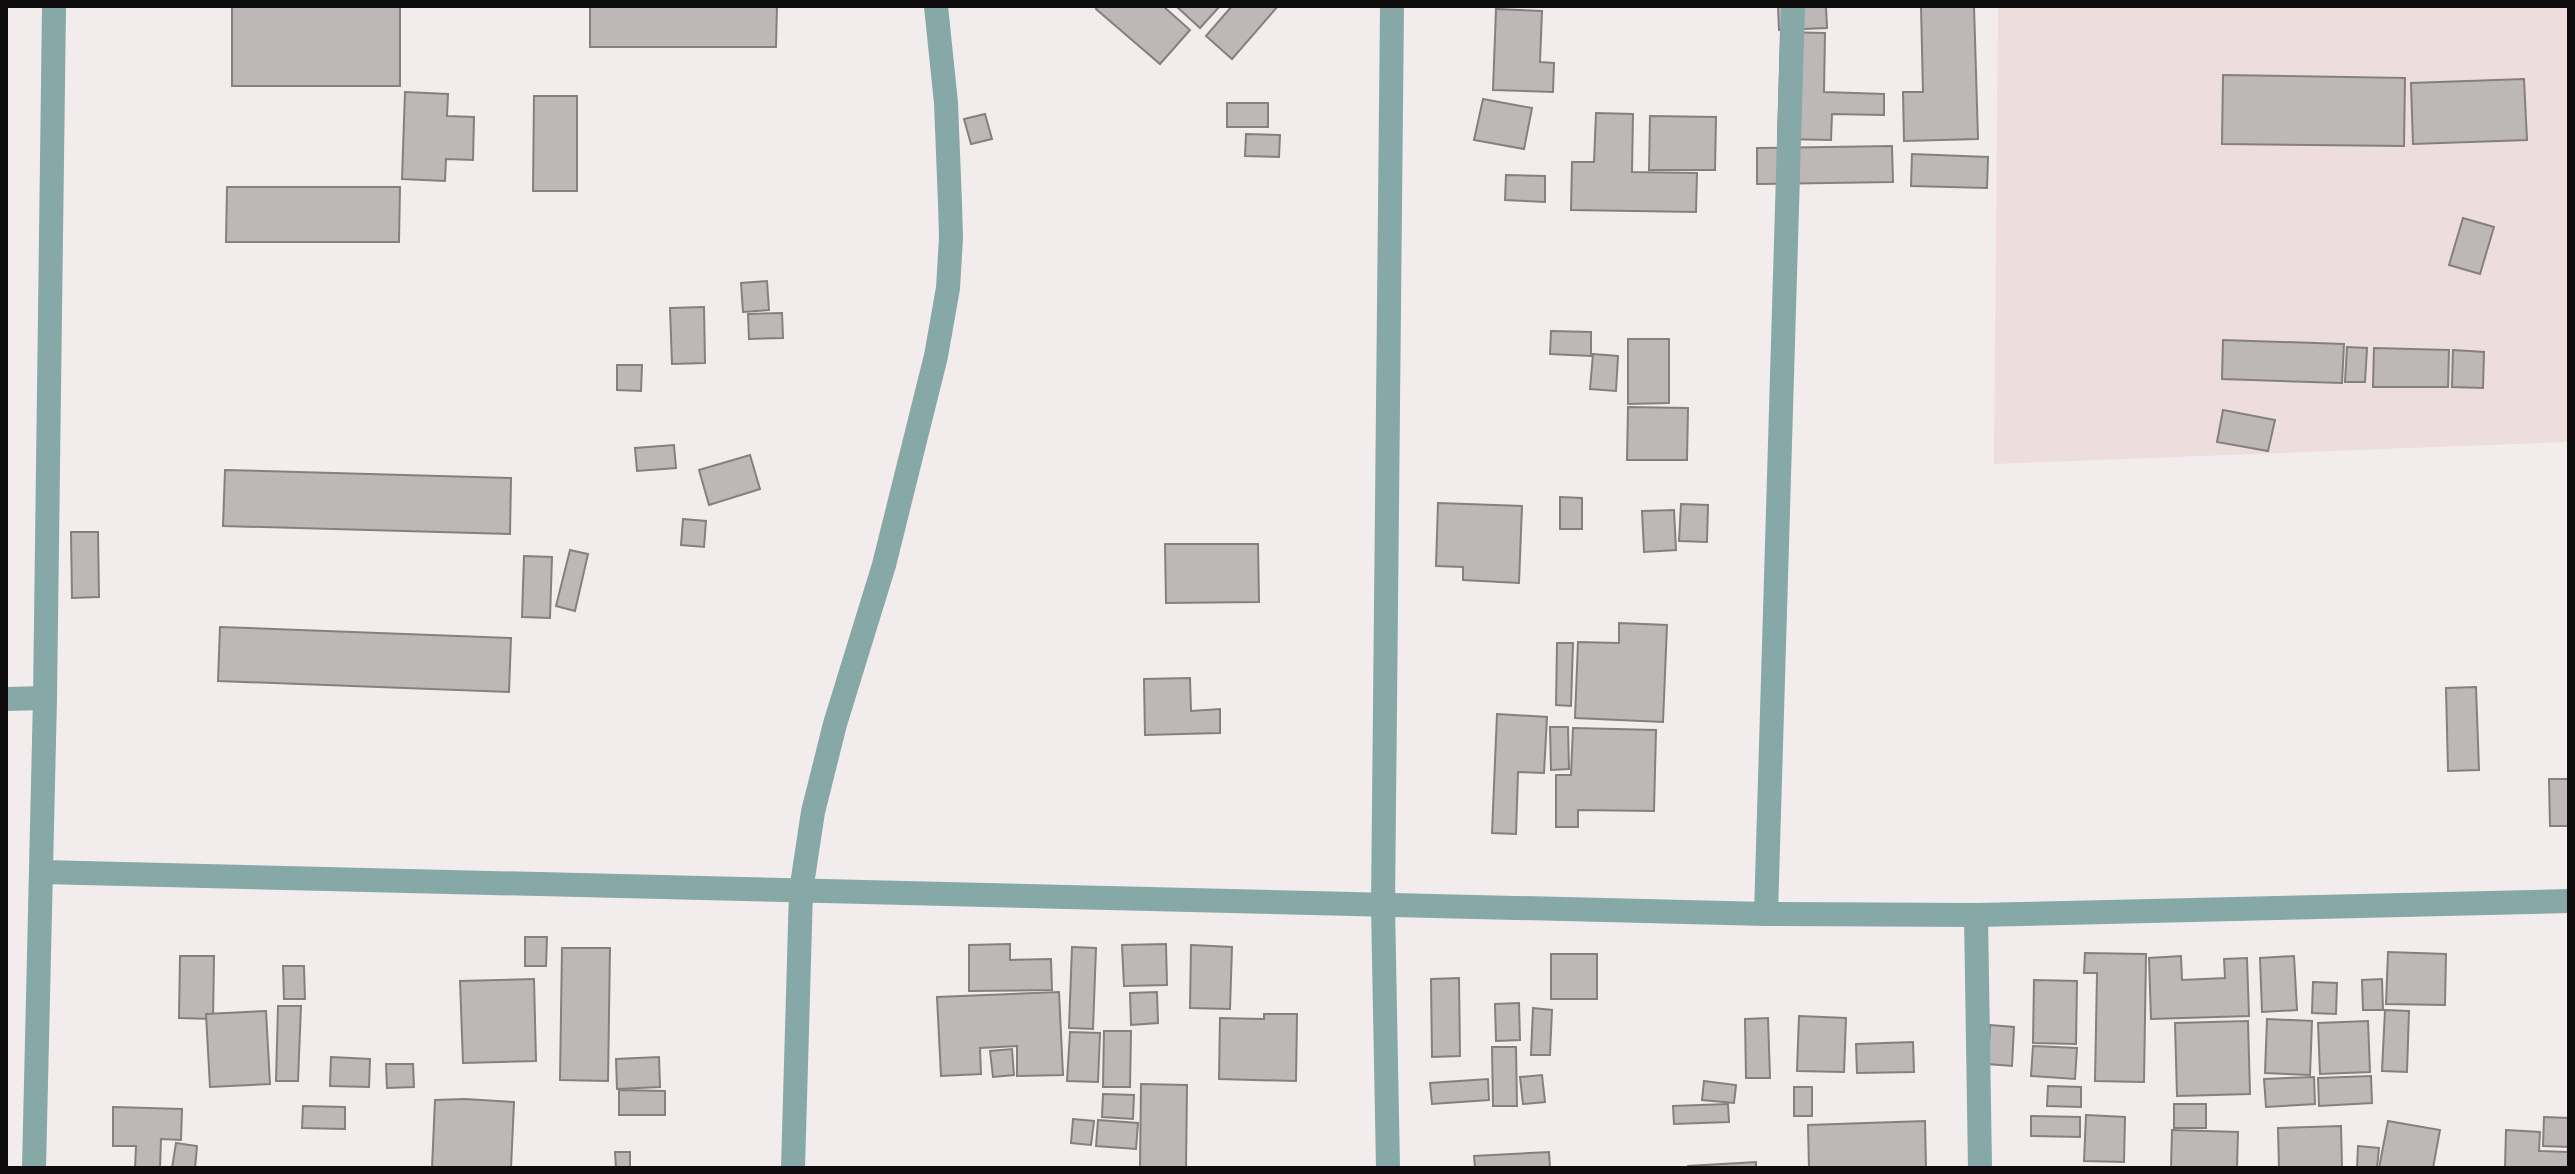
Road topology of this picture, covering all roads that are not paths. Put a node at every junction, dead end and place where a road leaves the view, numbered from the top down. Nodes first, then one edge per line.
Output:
1 (54, 6) edge
2 (936, 6) edge
3 (1392, 6) edge
4 (1793, 6) edge
5 (45, 698) junction
6 (6, 699) edge
7 (42, 872) junction
8 (801, 891) junction
9 (2569, 901) edge
10 (1383, 905) junction
11 (1766, 914) junction
12 (1976, 915) junction
13 (34, 1168) edge
14 (793, 1168) edge
15 (1388, 1168) edge
16 (1980, 1168) edge

1 - 5 street
2 - 8 street
3 - 10 street
4 - 11 street
5 - 6 street
5 - 7 street
7 - 8 street
7 - 13 street
8 - 10 street
8 - 14 street
9 - 12 street
10 - 11 street
10 - 15 street
11 - 12 street
12 - 16 street

